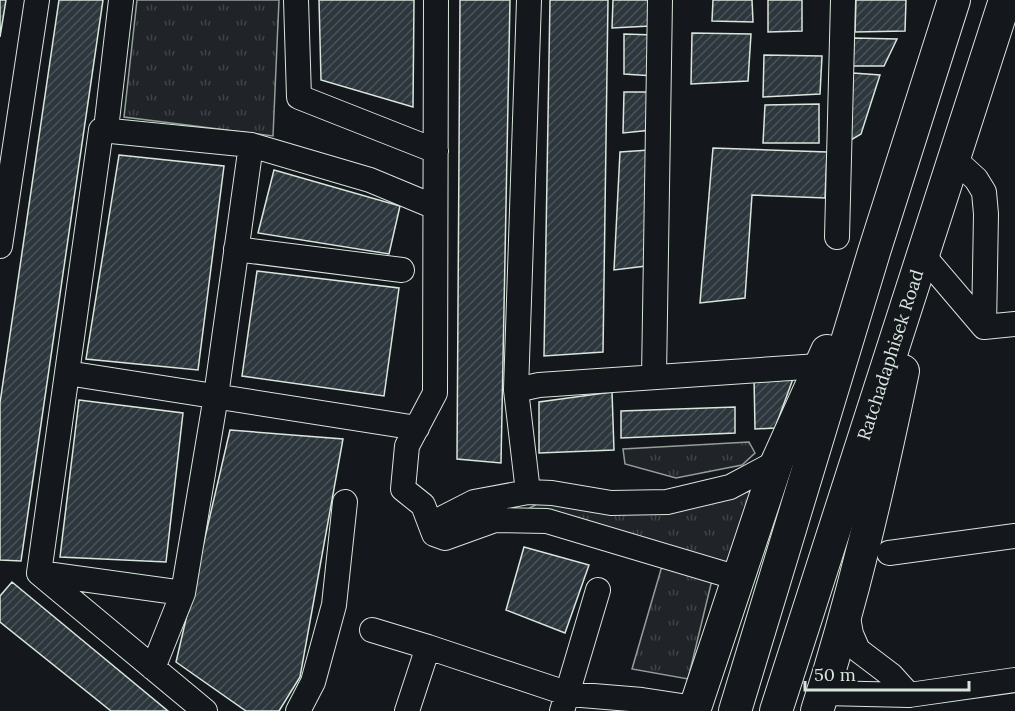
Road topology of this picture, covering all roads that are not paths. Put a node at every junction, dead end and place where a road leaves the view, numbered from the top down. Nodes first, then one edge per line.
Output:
1 (37, 0) edge
2 (121, 0) edge
3 (296, 0) edge
4 (436, 0) edge
5 (529, 0) edge
6 (660, 0) edge
7 (843, 0) edge
8 (954, 0) edge
9 (1005, 0) edge
10 (8, 127) edge
11 (105, 129) junction
12 (251, 145) junction
13 (436, 151) junction
14 (954, 159) junction
15 (942, 195) junction
16 (435, 207) junction
17 (837, 237) dead end
18 (0, 246) edge
19 (236, 249) junction
20 (927, 260) junction
21 (402, 270) dead end
22 (866, 278) junction
23 (1015, 324) edge
24 (984, 327) junction
25 (819, 366) junction
26 (68, 373) junction
27 (654, 377) junction
28 (516, 390) junction
29 (216, 396) junction
30 (417, 428) junction
31 (777, 462) junction
32 (528, 492) junction
33 (345, 502) dead end
34 (431, 524) junction
35 (1015, 536) edge
36 (890, 553) dead end
37 (39, 573) junction
38 (738, 578) junction
39 (598, 590) dead end
40 (183, 593) junction
41 (847, 612) junction
42 (372, 630) dead end
43 (428, 647) junction
44 (153, 668) junction
45 (1015, 680) edge
46 (903, 700) edge
47 (820, 702) edge
48 (566, 703) edge
49 (694, 709) edge
50 (205, 711) edge
51 (298, 711) edge
52 (407, 711) edge
53 (735, 711) edge
54 (776, 711) edge

1 - 10 street
2 - 11 street
3 - 13 street
4 - 13 street
5 - 28 street
6 - 27 street
7 - 17 street
8 - 22 main road
9 - 14 main road, Ratchadaphisek Road
10 - 18 street
11 - 12 street
11 - 26 street
12 - 16 street
12 - 19 street
13 - 16 street
14 - 15 main road, Ratchadaphisek Road
14 - 24 street
15 - 20 main road
15 - 54 main road, Ratchadaphisek Road
16 - 30 street
19 - 21 street
19 - 29 street
20 - 24 street
20 - 41 main road
22 - 25 main road
22 - 53 main road
23 - 24 street
25 - 27 street
25 - 31 main road
26 - 29 street
26 - 37 street
27 - 28 street
28 - 32 street
29 - 30 street
29 - 40 street
30 - 34 street
31 - 32 street
31 - 38 main road
32 - 34 street
33 - 51 street
34 - 38 street
35 - 36 street
37 - 40 street
37 - 44 street
38 - 49 main road
39 - 48 street
40 - 44 street
41 - 46 street
41 - 47 main road
42 - 43 street
43 - 48 street
43 - 52 street
44 - 50 street
45 - 46 street
46 - 47 street
48 - 49 street

